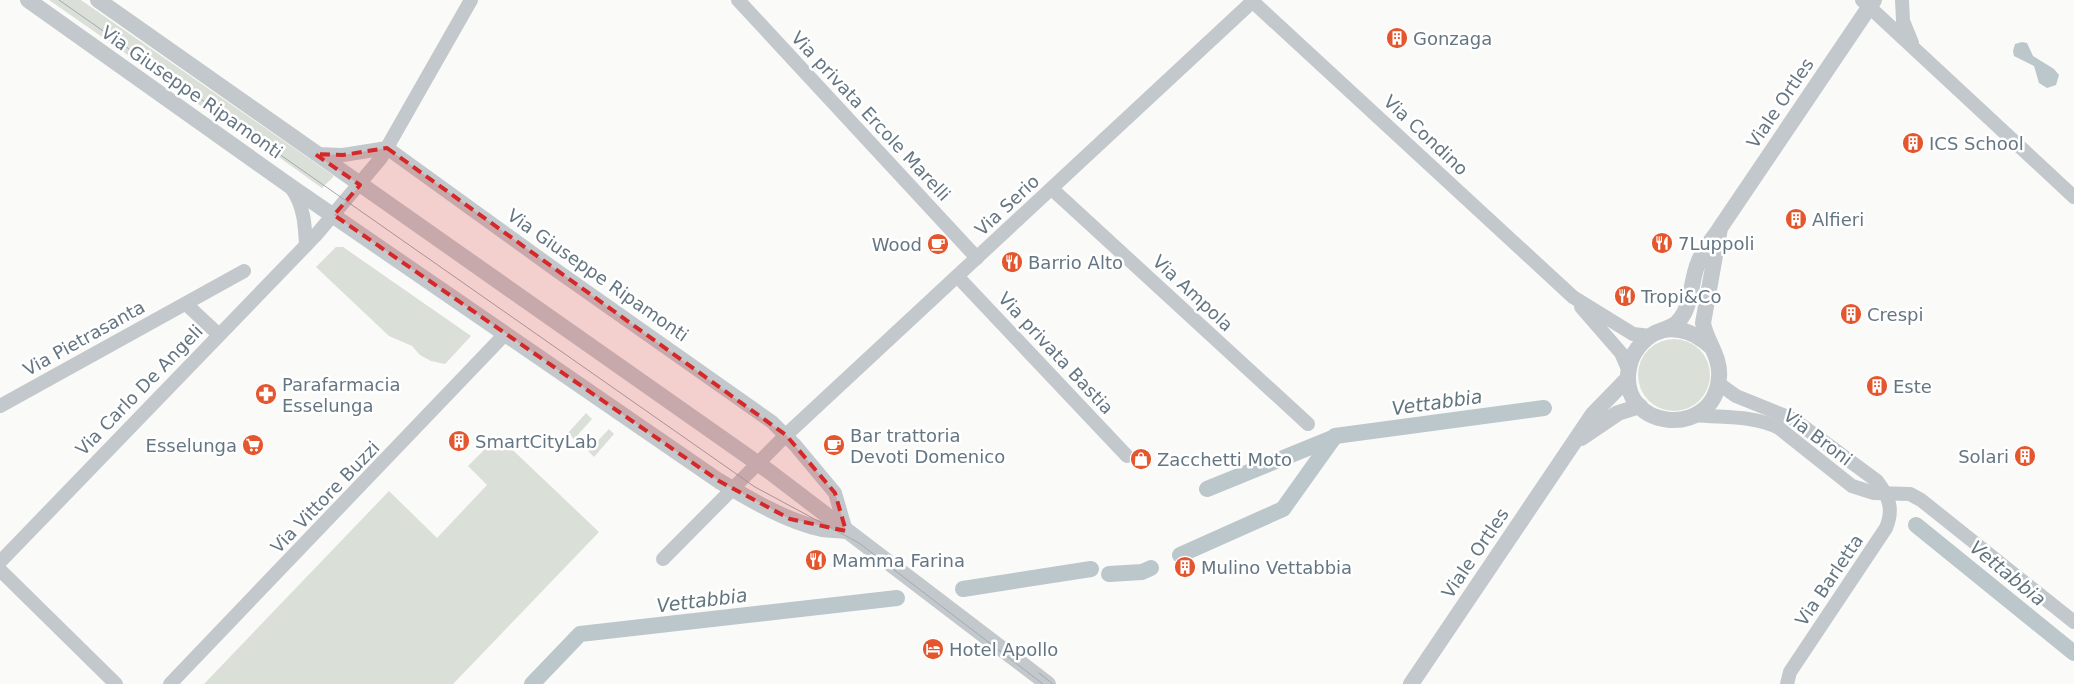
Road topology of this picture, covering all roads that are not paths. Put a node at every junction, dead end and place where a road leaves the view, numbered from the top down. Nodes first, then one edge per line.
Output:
1 (28, 0) edge
2 (98, 0) edge
3 (471, 0) edge
4 (738, 0) edge
5 (1252, 0) edge
6 (1902, 0) edge
7 (1868, 2) edge
8 (1915, 48) junction
9 (387, 148) junction
10 (316, 154) junction
11 (360, 185) junction
12 (290, 186) junction
13 (1052, 189) junction
14 (2074, 197) edge
15 (334, 215) junction
16 (1720, 228) junction
17 (306, 245) junction
18 (977, 258) junction
19 (244, 271) dead end
20 (957, 276) junction
21 (1573, 296) junction
22 (186, 304) junction
23 (1656, 333) junction
24 (218, 334) junction
25 (505, 334) junction
26 (1710, 346) junction
27 (1628, 374) junction
28 (1718, 383) junction
29 (0, 406) edge
30 (1640, 406) junction
31 (1695, 415) junction
32 (1308, 424) dead end
33 (786, 435) junction
34 (1573, 444) junction
35 (1127, 456) dead end
36 (758, 464) junction
37 (732, 489) junction
38 (1887, 494) junction
39 (846, 531) junction
40 (662, 559) dead end
41 (0, 562) edge
42 (0, 570) edge
43 (2074, 622) edge
44 (1044, 683) edge
45 (116, 684) edge
46 (170, 684) edge
47 (1410, 684) edge
48 (1787, 684) edge

1 - 12 street, Via Giuseppe Ripamonti
2 - 10 street, Via Giuseppe Ripamonti
3 - 9 street
4 - 18 street, Via privata Ercole Marelli
5 - 13 street, Via Serio
5 - 21 street, Via Condino
6 - 8 street
7 - 8 street
7 - 16 street, Viale Ortles
8 - 14 street
9 - 10 street
9 - 11 street
9 - 33 street, Via Giuseppe Ripamonti
10 - 11 street, Via Giuseppe Ripamonti
11 - 15 street
11 - 36 street, Via Giuseppe Ripamonti
12 - 15 street, Via Giuseppe Ripamonti
12 - 17 street
13 - 18 street, Via Serio
13 - 32 street, Via Ampola
15 - 17 street, Via Carlo De Angeli
15 - 25 street, Via Giuseppe Ripamonti
16 - 23 street, Viale Ortles
16 - 26 street, Viale Ortles
17 - 24 street, Via Carlo De Angeli
18 - 20 street, Via Serio
19 - 22 street, Via Pietrasanta
20 - 33 street, Via Serio
20 - 35 street, Via privata Bastia
21 - 23 street, Via Condino
21 - 27 street, Via Condino
22 - 24 street
22 - 29 street, Via Pietrasanta
23 - 26 street
23 - 27 street, Viale Ortles
24 - 41 street, Via Carlo De Angeli
25 - 37 street, Via Giuseppe Ripamonti
25 - 46 street, Via Vittore Buzzi
26 - 28 street, Viale Ortles
27 - 30 street
27 - 34 street, Viale Ortles
28 - 31 street
28 - 38 street, Via Broni
30 - 31 street
30 - 34 street, Viale Ortles
31 - 38 street, Via Broni
33 - 36 street
33 - 39 street, Via Giuseppe Ripamonti
34 - 47 street, Viale Ortles
36 - 37 street
36 - 39 street, Via Giuseppe Ripamonti
37 - 39 street, Via Giuseppe Ripamonti
37 - 40 street
38 - 43 street, Via Broni
38 - 48 street, Via Barletta
39 - 44 street, Via Giuseppe Ripamonti
42 - 45 street

